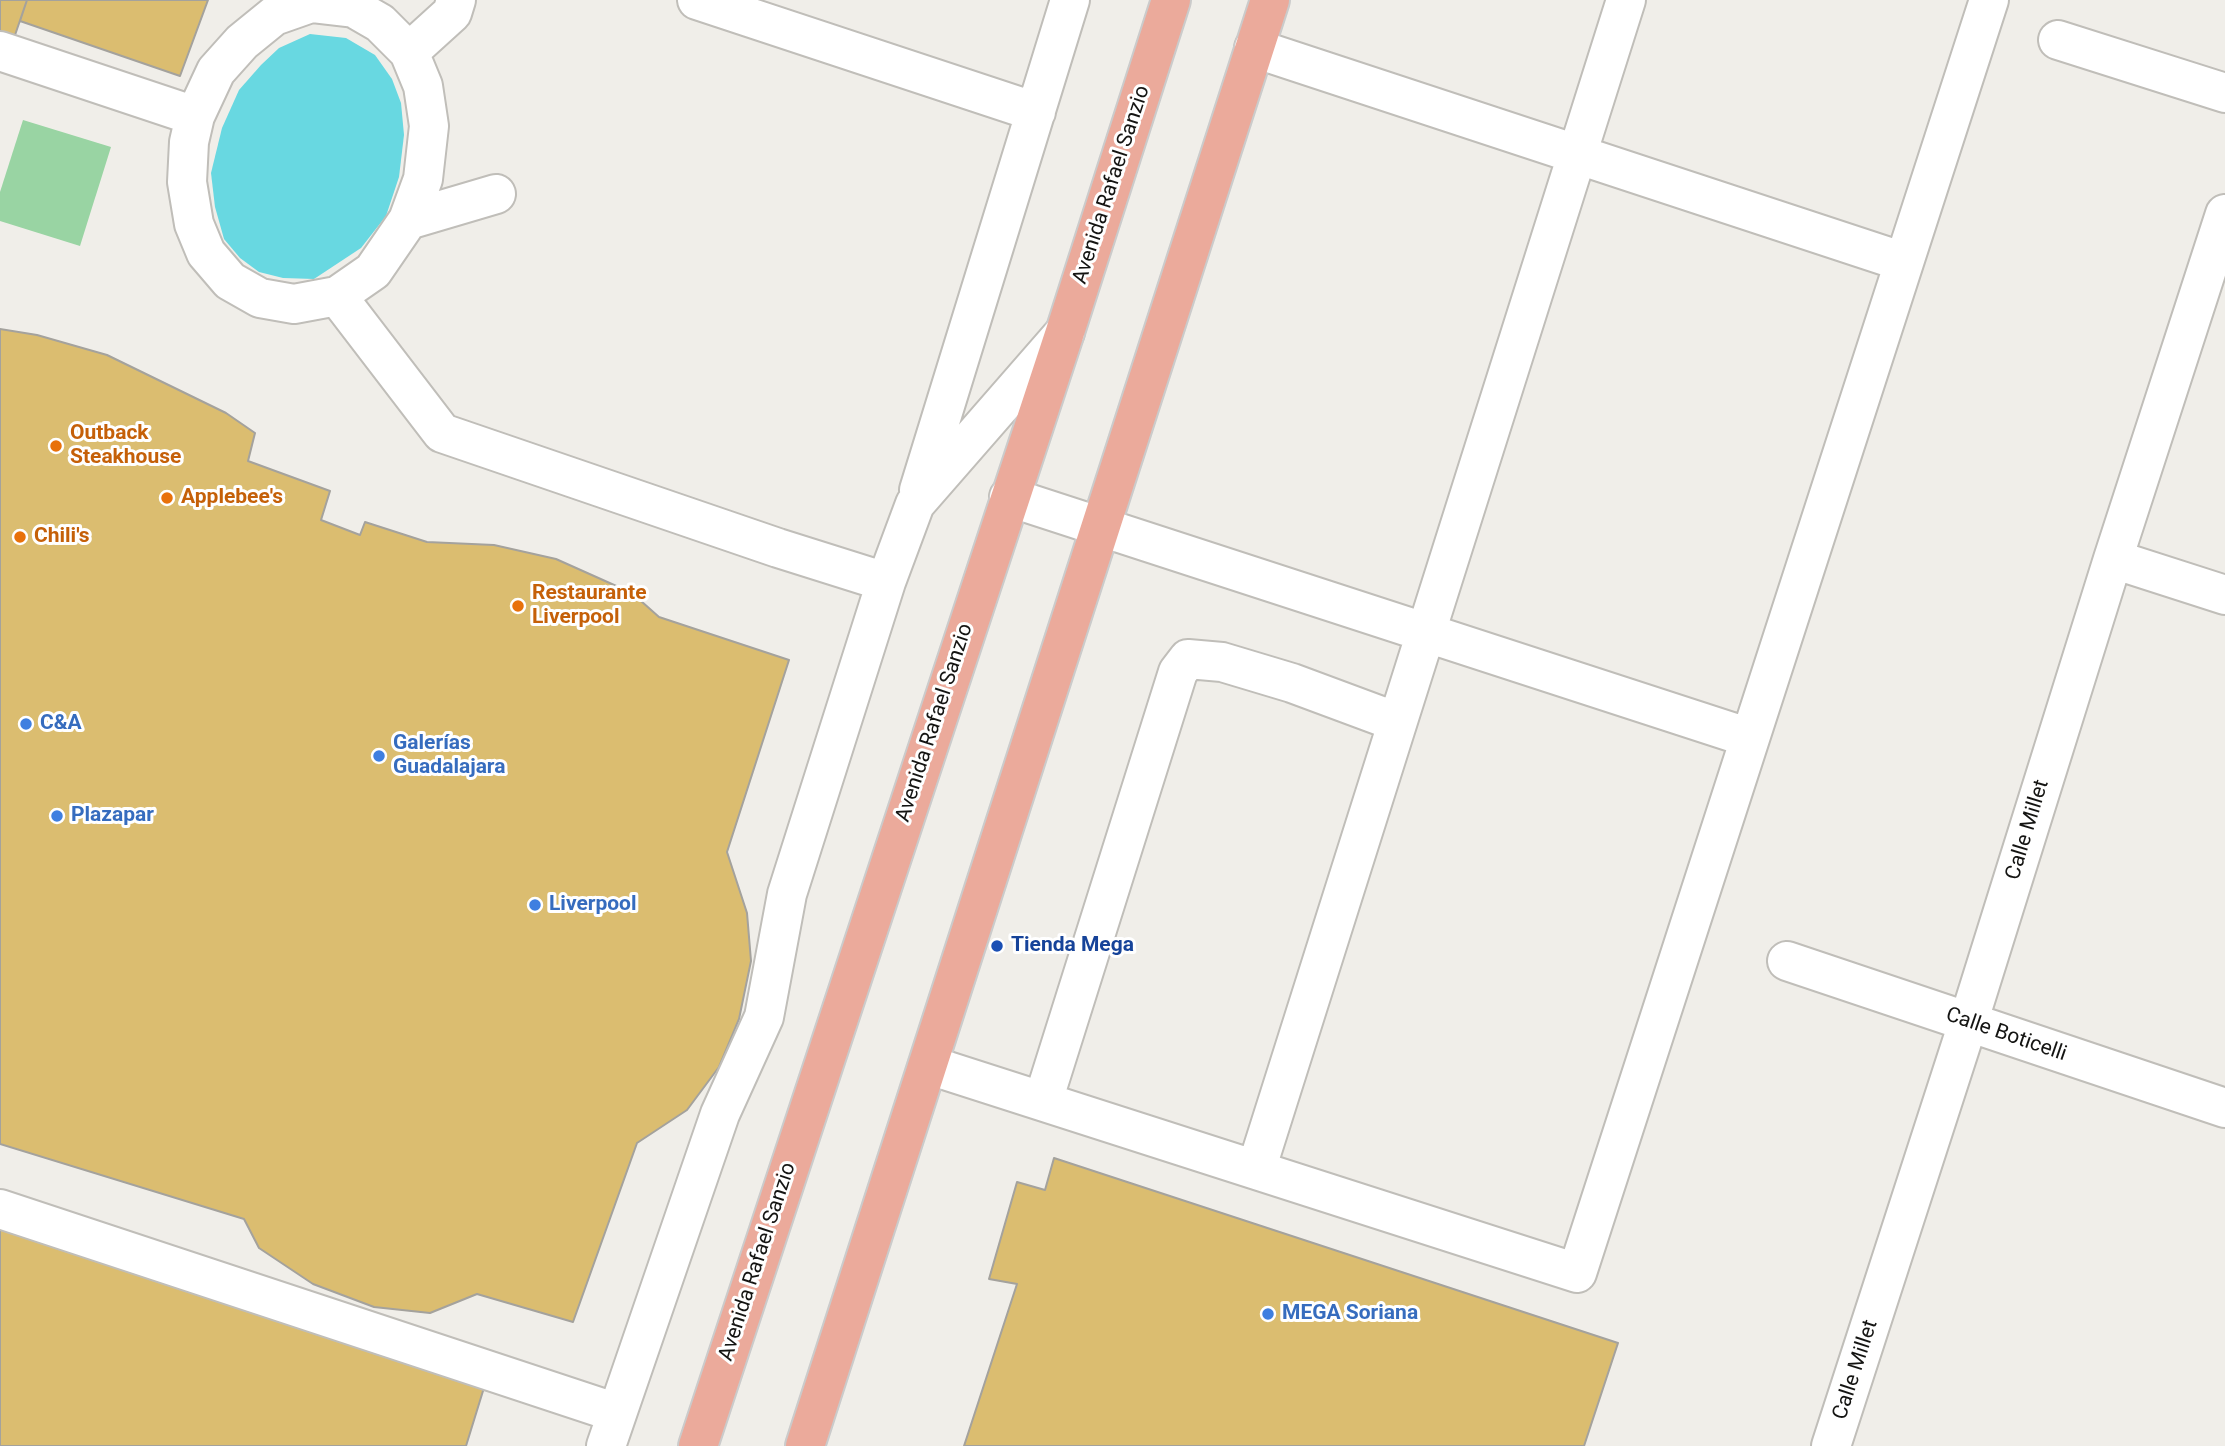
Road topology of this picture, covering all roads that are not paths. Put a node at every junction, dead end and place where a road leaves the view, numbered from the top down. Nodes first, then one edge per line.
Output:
1 (456, 0) edge
2 (697, 0) edge
3 (1070, 0) edge
4 (1171, 0) edge
5 (1270, 0) edge
6 (1626, 0) edge
7 (1989, 0) edge
8 (325, 2) edge
9 (2058, 40) dead end
10 (1254, 48) junction
11 (0, 51) edge
12 (409, 52) junction
13 (2225, 93) edge
14 (1036, 112) junction
15 (195, 116) junction
16 (1577, 155) junction
17 (496, 194) dead end
18 (2225, 214) edge
19 (408, 220) junction
20 (1904, 262) junction
21 (338, 296) junction
22 (1065, 332) junction
23 (1009, 497) junction
24 (915, 504) junction
25 (1101, 526) junction
26 (2113, 559) junction
27 (887, 582) junction
28 (2225, 595) edge
29 (1426, 632) junction
30 (1397, 722) junction
31 (1750, 738) junction
32 (1787, 961) dead end
33 (1968, 1023) junction
34 (929, 1065) junction
35 (1043, 1101) junction
36 (2225, 1108) edge
37 (1256, 1170) junction
38 (0, 1209) edge
39 (612, 1429) edge
40 (698, 1446) edge
41 (805, 1446) edge
42 (1831, 1446) edge

1 - 12 street
2 - 14 street
3 - 14 street
4 - 22 main road, Avenida Rafael Sanzio
5 - 10 main road
6 - 16 street
7 - 20 street
8 - 12 street
8 - 15 street
9 - 13 street
10 - 16 street
10 - 25 main road
11 - 15 street
12 - 19 street
14 - 24 street
15 - 21 street
16 - 20 street
16 - 29 street
17 - 19 street
18 - 26 street, Calle Millet
19 - 21 street
20 - 31 street
21 - 27 street
22 - 23 main road, Avenida Rafael Sanzio
22 - 24 street
23 - 25 street
23 - 40 main road, Avenida Rafael Sanzio
24 - 27 street
25 - 29 street
25 - 34 main road
26 - 28 street
26 - 33 street, Calle Millet
27 - 39 street
29 - 30 street
29 - 31 street
30 - 35 street
30 - 37 street
31 - 37 street
32 - 33 street, Calle Boticelli
33 - 36 street, Calle Boticelli
33 - 42 street, Calle Millet
34 - 35 street
34 - 41 main road
35 - 37 street
38 - 39 street

